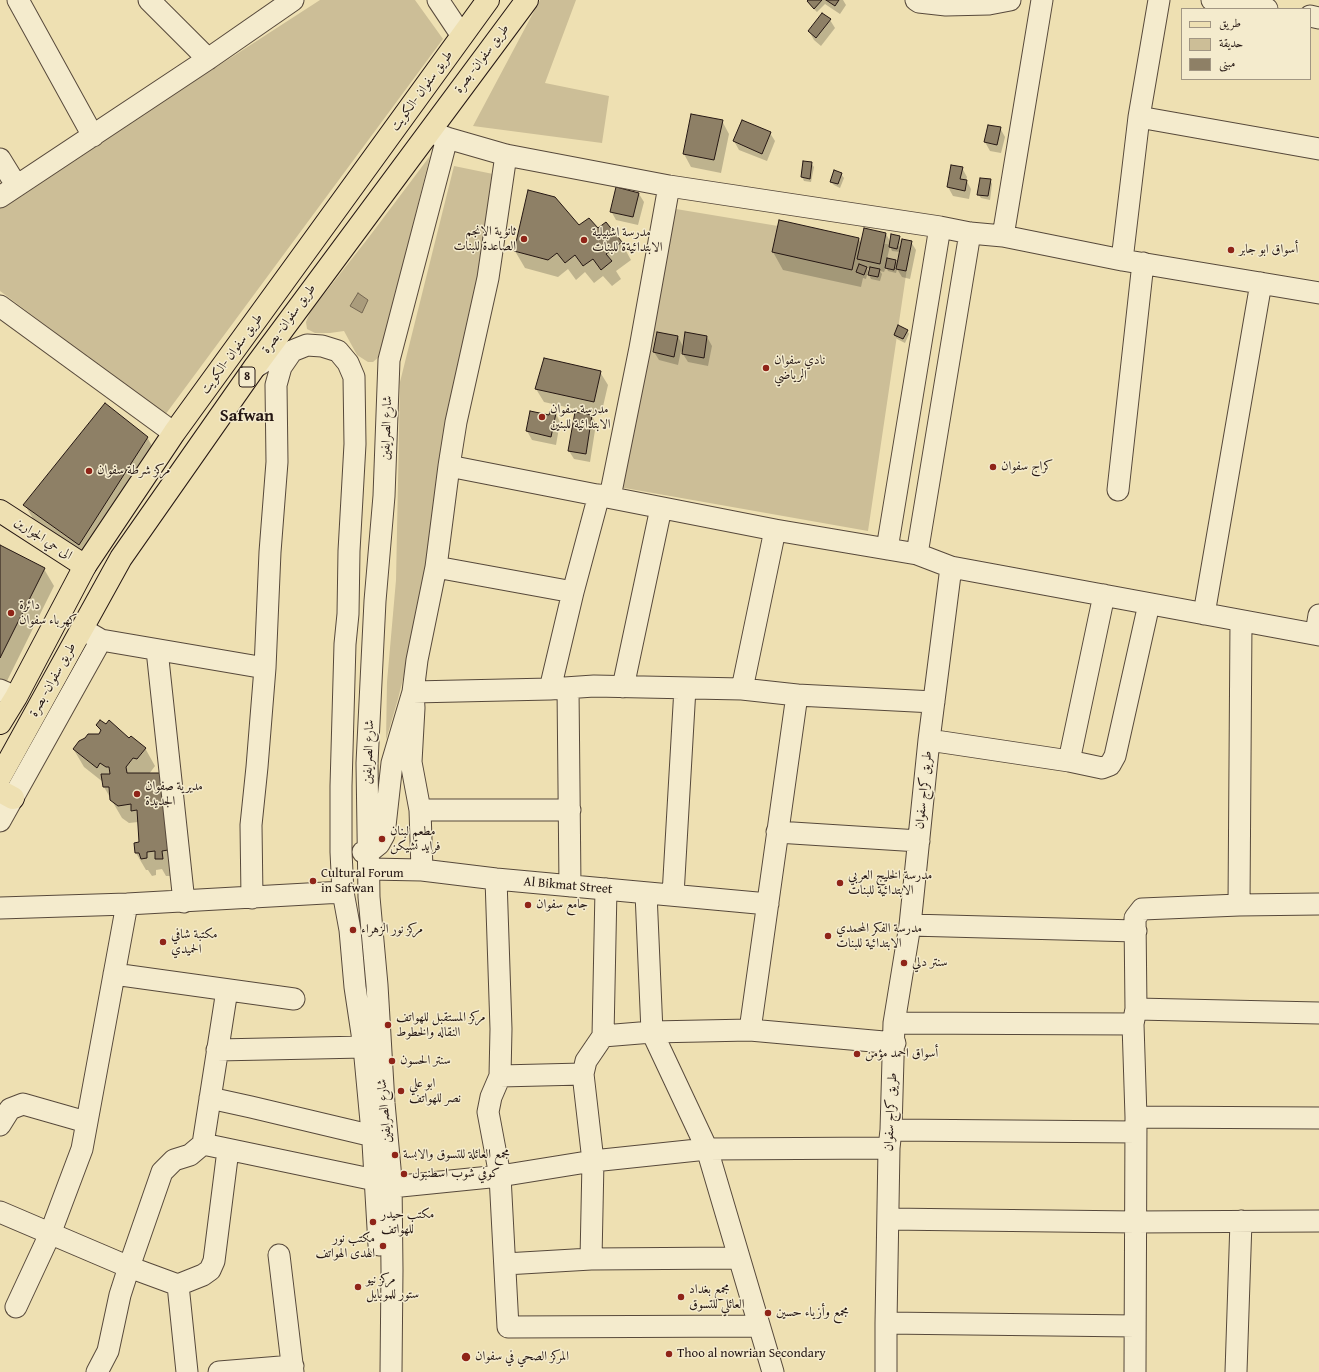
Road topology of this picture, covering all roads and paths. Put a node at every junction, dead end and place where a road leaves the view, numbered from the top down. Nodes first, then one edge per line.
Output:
1 (18, 0) edge
2 (149, 0) edge
3 (293, 0) edge
4 (438, 0) edge
5 (488, 0) edge
6 (527, 0) edge
7 (916, 0) edge
8 (1010, 0) edge
9 (1042, 0) edge
10 (1159, 0) edge
11 (1212, 0) edge
12 (1261, 8) edge
13 (462, 36) junction
14 (208, 59) junction
15 (1139, 117) junction
16 (437, 135) junction
17 (92, 136) junction
18 (1319, 149) edge
19 (506, 155) junction
20 (0, 159) edge
21 (669, 186) junction
22 (8, 191) edge
23 (940, 227) junction
24 (970, 233) junction
25 (1003, 236) junction
26 (1122, 260) junction
27 (1143, 263) junction
28 (1260, 283) junction
29 (1319, 293) edge
30 (0, 306) edge
31 (292, 351) junction
32 (228, 359) junction
33 (251, 371) junction
34 (213, 379) junction
35 (388, 382) junction
36 (355, 384) junction
37 (235, 394) junction
38 (174, 433) junction
39 (449, 466) junction
40 (1118, 490) dead end
41 (605, 496) junction
42 (661, 508) junction
43 (0, 511) edge
44 (775, 530) junction
45 (887, 549) junction
46 (917, 554) junction
47 (85, 566) junction
48 (436, 567) junction
49 (950, 567) junction
50 (573, 592) junction
51 (1104, 595) junction
52 (1149, 604) junction
53 (1204, 614) junction
54 (1241, 621) junction
55 (82, 628) junction
56 (1318, 628) edge
57 (101, 640) junction
58 (157, 650) junction
59 (265, 668) junction
60 (623, 687) junction
61 (559, 688) junction
62 (685, 688) junction
63 (742, 689) junction
64 (413, 692) junction
65 (8, 693) edge
66 (797, 695) junction
67 (934, 702) junction
68 (0, 723) edge
69 (929, 740) junction
70 (1069, 761) junction
71 (402, 762) junction
72 (368, 763) junction
73 (0, 777) edge
74 (6, 794) edge
75 (420, 810) junction
76 (570, 810) junction
77 (0, 821) edge
78 (777, 832) junction
79 (919, 841) junction
80 (341, 852) junction
81 (369, 860) junction
82 (422, 870) junction
83 (496, 879) junction
84 (570, 886) junction
85 (606, 889) junction
86 (343, 892) junction
87 (646, 892) junction
88 (673, 895) junction
89 (252, 898) junction
90 (184, 902) junction
91 (127, 904) junction
92 (768, 904) junction
93 (1319, 904) edge
94 (1239, 905) junction
95 (1, 910) edge
96 (910, 925) junction
97 (1136, 931) junction
98 (114, 974) junction
99 (377, 985) junction
100 (356, 987) junction
101 (227, 990) junction
102 (294, 999) dead end
103 (1319, 1013) edge
104 (1134, 1017) junction
105 (750, 1030) junction
106 (652, 1032) junction
107 (894, 1033) junction
108 (603, 1036) junction
109 (364, 1047) junction
110 (217, 1050) junction
111 (583, 1074) junction
112 (500, 1076) junction
113 (210, 1098) junction
114 (1319, 1118) edge
115 (86, 1122) junction
116 (0, 1125) edge
117 (1136, 1125) junction
118 (373, 1136) junction
119 (890, 1139) junction
120 (203, 1144) junction
121 (706, 1149) junction
122 (228, 1150) junction
123 (593, 1162) junction
124 (500, 1176) junction
125 (383, 1183) junction
126 (0, 1212) edge
127 (888, 1219) junction
128 (1241, 1221) junction
129 (1319, 1221) edge
130 (1135, 1222) junction
131 (50, 1234) junction
132 (279, 1255) dead end
133 (738, 1258) junction
134 (591, 1259) junction
135 (505, 1264) junction
136 (129, 1267) junction
137 (178, 1284) junction
138 (16, 1307) dead end
139 (886, 1323) junction
140 (759, 1326) junction
141 (1135, 1326) junction
142 (293, 1369) edge
143 (97, 1372) edge
144 (187, 1372) edge
145 (219, 1372) edge
146 (377, 1372) edge
147 (391, 1372) edge
148 (773, 1372) edge
149 (886, 1372) edge
150 (1135, 1372) edge
151 (1236, 1372) edge

1 - 17 street
2 - 14 street
3 - 14 street
4 - 13 street
5 - 13 main road, طريق سفوان -الكويت / 8
6 - 16 main road, طريق سفوان- بصرة / 8
7 - 8 street
9 - 25 street
10 - 15 street
11 - 12 street
13 - 32 main road, طريق سفوان -الكويت / 8
14 - 17 street
15 - 18 street
15 - 26 street
16 - 19 street
16 - 33 main road, طريق سفوان- بصرة / 8
16 - 35 street, شارع الصرايفين
17 - 22 street
19 - 21 street
19 - 39 street
20 - 22 street
21 - 23 street
21 - 41 street
23 - 24 street
23 - 45 street
24 - 25 street
24 - 46 street
25 - 26 street
26 - 27 street
27 - 28 street
27 - 40 street
28 - 29 street
28 - 53 street
30 - 38 street
31 - 33 street
31 - 36 street
31 - 59 street
32 - 33 main road
32 - 34 main road, طريق سفوان -الكويت / 8
33 - 37 main road, طريق سفوان- بصرة / 8
34 - 37 main road
34 - 38 main road, طريق سفوان -الكويت / 8
35 - 36 street
35 - 72 street, شارع الصرايفين
36 - 80 street, شارع الصرايفين
37 - 55 main road, طريق سفوان- بصرة / 8
38 - 47 main road, طريق سفوان -الكويت / 8
39 - 41 street
39 - 48 street
41 - 42 street
41 - 50 street
42 - 44 street
42 - 60 street
43 - 47 main road, الى حي الجوارين
44 - 45 street
44 - 63 street
45 - 46 street
46 - 49 street
47 - 65 main road, طريق سفوان -الكويت / 8
48 - 50 street
48 - 64 street
49 - 51 street
49 - 67 street, طريق كراج سفوان
50 - 61 street
51 - 52 street
51 - 70 street
52 - 53 street
52 - 70 street
53 - 54 street
54 - 56 street
54 - 94 street
55 - 57 street
55 - 73 main road, طريق سفوان- بصرة / 8
57 - 58 street
57 - 74 street
58 - 59 street
58 - 90 street
59 - 89 street
60 - 61 street
60 - 62 street
61 - 64 street
61 - 76 street
62 - 63 street
62 - 88 street
63 - 66 street
64 - 71 street
65 - 68 main road, طريق سفوان -الكويت / 8
66 - 67 street
66 - 78 street
67 - 69 street, طريق كراج سفوان
69 - 70 street
69 - 79 street, طريق كراج سفوان
71 - 72 street
71 - 75 street
71 - 81 street
72 - 81 street, شارع الصرايفين
74 - 77 street
75 - 76 street
75 - 82 street
76 - 84 street
78 - 79 street
78 - 92 street
79 - 96 street, طريق كراج سفوان
80 - 81 street, Al Bikmat Street
80 - 86 street, شارع الصرايفين
81 - 82 street, Al Bikmat Street
81 - 99 street, شارع الصرايفين
82 - 83 street, Al Bikmat Street
83 - 84 street, Al Bikmat Street
83 - 112 street
84 - 85 street, Al Bikmat Street
85 - 87 street, Al Bikmat Street
85 - 108 street
86 - 89 street
86 - 100 street, شارع الصرايفين
87 - 88 street, Al Bikmat Street
87 - 106 street
88 - 92 street, Al Bikmat Street
89 - 90 street
90 - 91 street
91 - 95 street
91 - 98 street
92 - 105 street
93 - 94 street
94 - 97 street
96 - 97 street
96 - 107 street, طريق كراج سفوان
97 - 104 street
98 - 101 street
98 - 115 street
99 - 100 street
99 - 125 street, شارع الصرايفين
100 - 109 street, شارع الصرايفين
101 - 102 street
101 - 110 street
103 - 104 street
104 - 107 street
104 - 117 street
105 - 106 street
105 - 107 street
106 - 108 street
106 - 121 street
107 - 119 street, طريق كراج سفوان
108 - 111 street
109 - 110 street
109 - 118 street, شارع الصرايفين
110 - 113 street
111 - 112 street
111 - 123 street
112 - 124 street
113 - 118 street
113 - 120 street
114 - 117 street
115 - 116 street
115 - 131 street
117 - 119 street
117 - 130 street
118 - 125 street, شارع الصرايفين
119 - 121 street
119 - 127 street, طريق كراج سفوان
120 - 122 street
120 - 136 street
121 - 123 street
121 - 133 street
122 - 125 street
122 - 137 street
123 - 124 street
123 - 134 street
124 - 125 street
124 - 135 street
125 - 146 street, شارع الصرايفين
125 - 147 street, شارع الصرايفين
126 - 131 street
127 - 130 street
127 - 139 street, طريق كراج سفوان
128 - 129 street
128 - 130 street
128 - 151 street
130 - 141 street
131 - 136 street
131 - 138 street
132 - 142 street
133 - 134 street
133 - 140 street
134 - 135 street
135 - 140 street
136 - 137 street
136 - 143 street
137 - 144 street
139 - 141 street
139 - 149 street, طريق كراج سفوان
140 - 148 street
141 - 150 street
142 - 145 street

